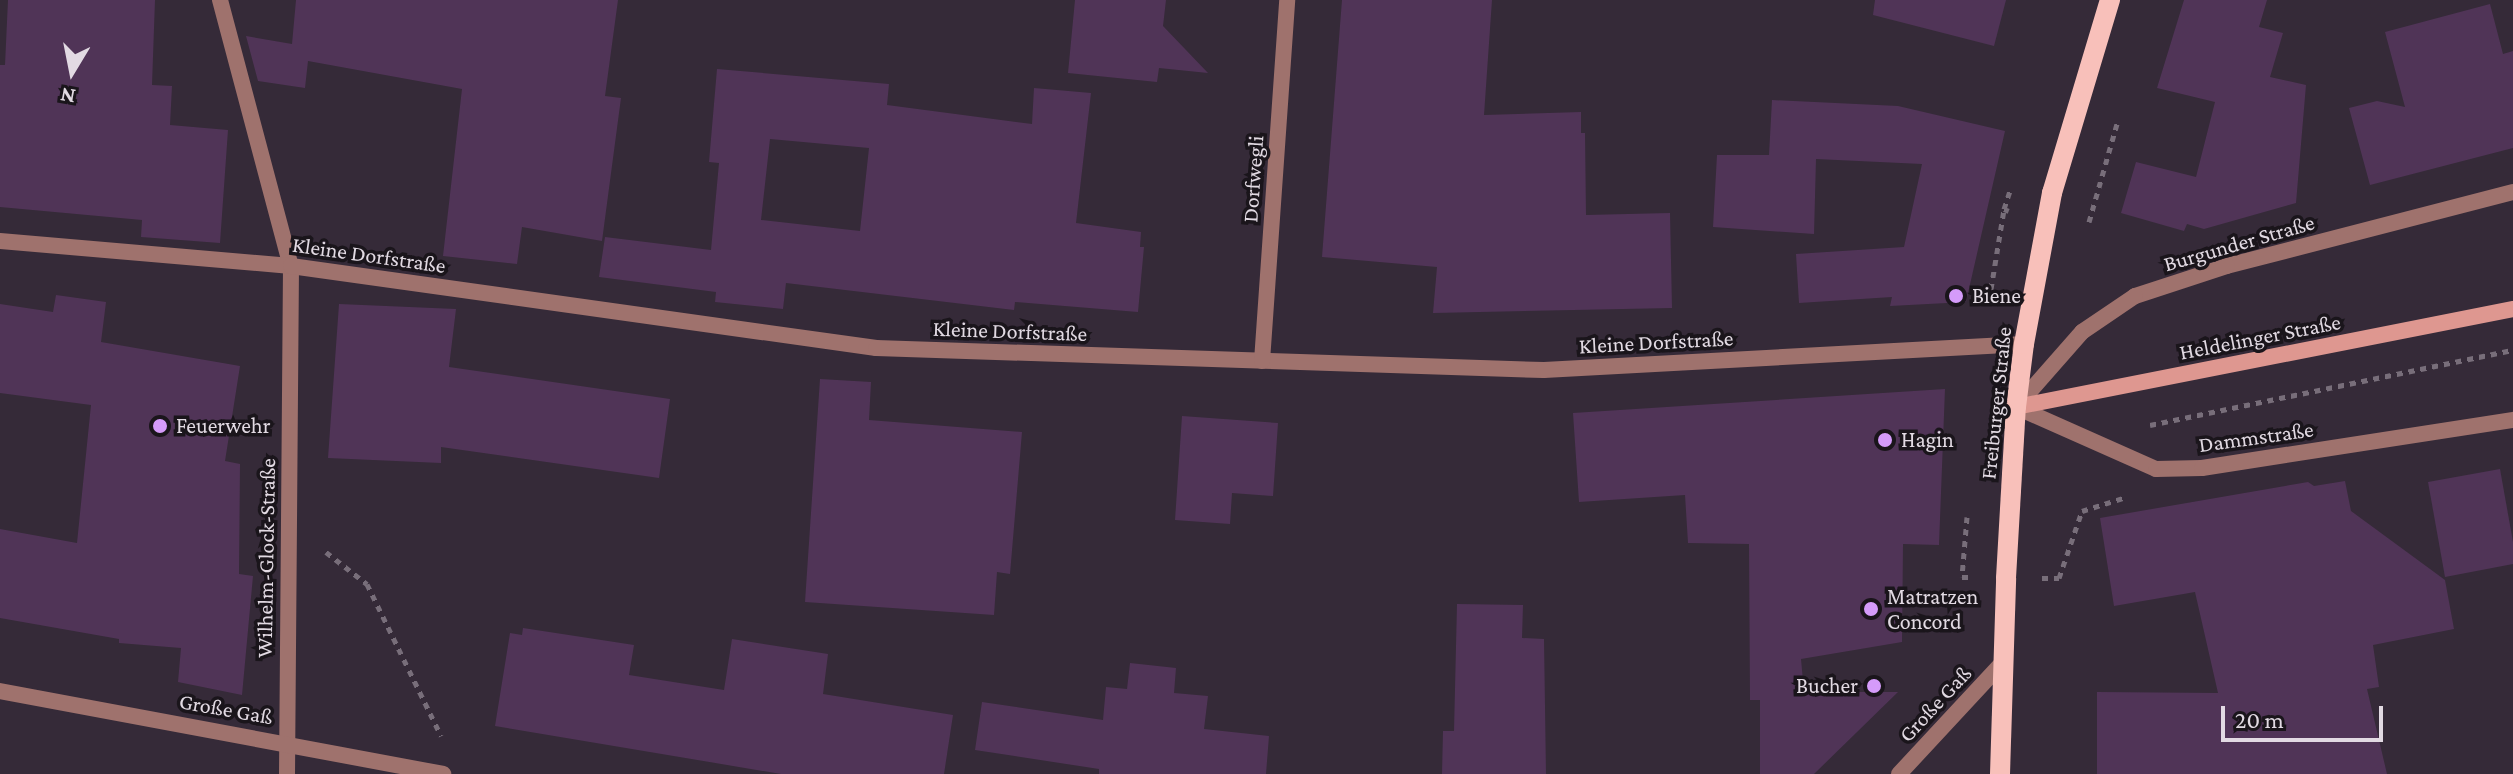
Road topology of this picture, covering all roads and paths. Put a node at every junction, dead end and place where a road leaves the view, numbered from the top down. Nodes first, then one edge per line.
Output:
1 (220, 0) edge
2 (1287, 0) edge
3 (2110, 0) edge
4 (2513, 192) edge
5 (0, 241) edge
6 (291, 266) junction
7 (2513, 309) edge
8 (2024, 344) junction
9 (1262, 361) junction
10 (2016, 407) junction
11 (2513, 420) edge
12 (288, 510) junction
13 (2003, 662) junction
14 (0, 691) edge
15 (428, 737) dead end
16 (286, 742) junction
17 (287, 774) edge
18 (443, 774) edge
19 (1899, 774) edge
20 (2000, 774) edge

1 - 6 street, Wilhelm-Glock-Straße
2 - 9 street, Dorfwegli
3 - 8 main road, Freiburger Straße
4 - 10 street, Burgunder Straße
5 - 6 street, Kleine Dorfstraße
6 - 9 street, Kleine Dorfstraße
6 - 12 street, Wilhelm-Glock-Straße
7 - 10 street, Heldelinger Straße
8 - 9 street, Kleine Dorfstraße
8 - 10 main road, Freiburger Straße
10 - 11 street, Dammstraße
10 - 13 main road, Freiburger Straße
12 - 15 path
12 - 16 street, Wilhelm-Glock-Straße
13 - 19 street, Große Gaß
13 - 20 main road, Freiburger Straße
14 - 16 street, Große Gaß
16 - 17 street, Wilhelm-Glock-Straße
16 - 18 street, Große Gaß

